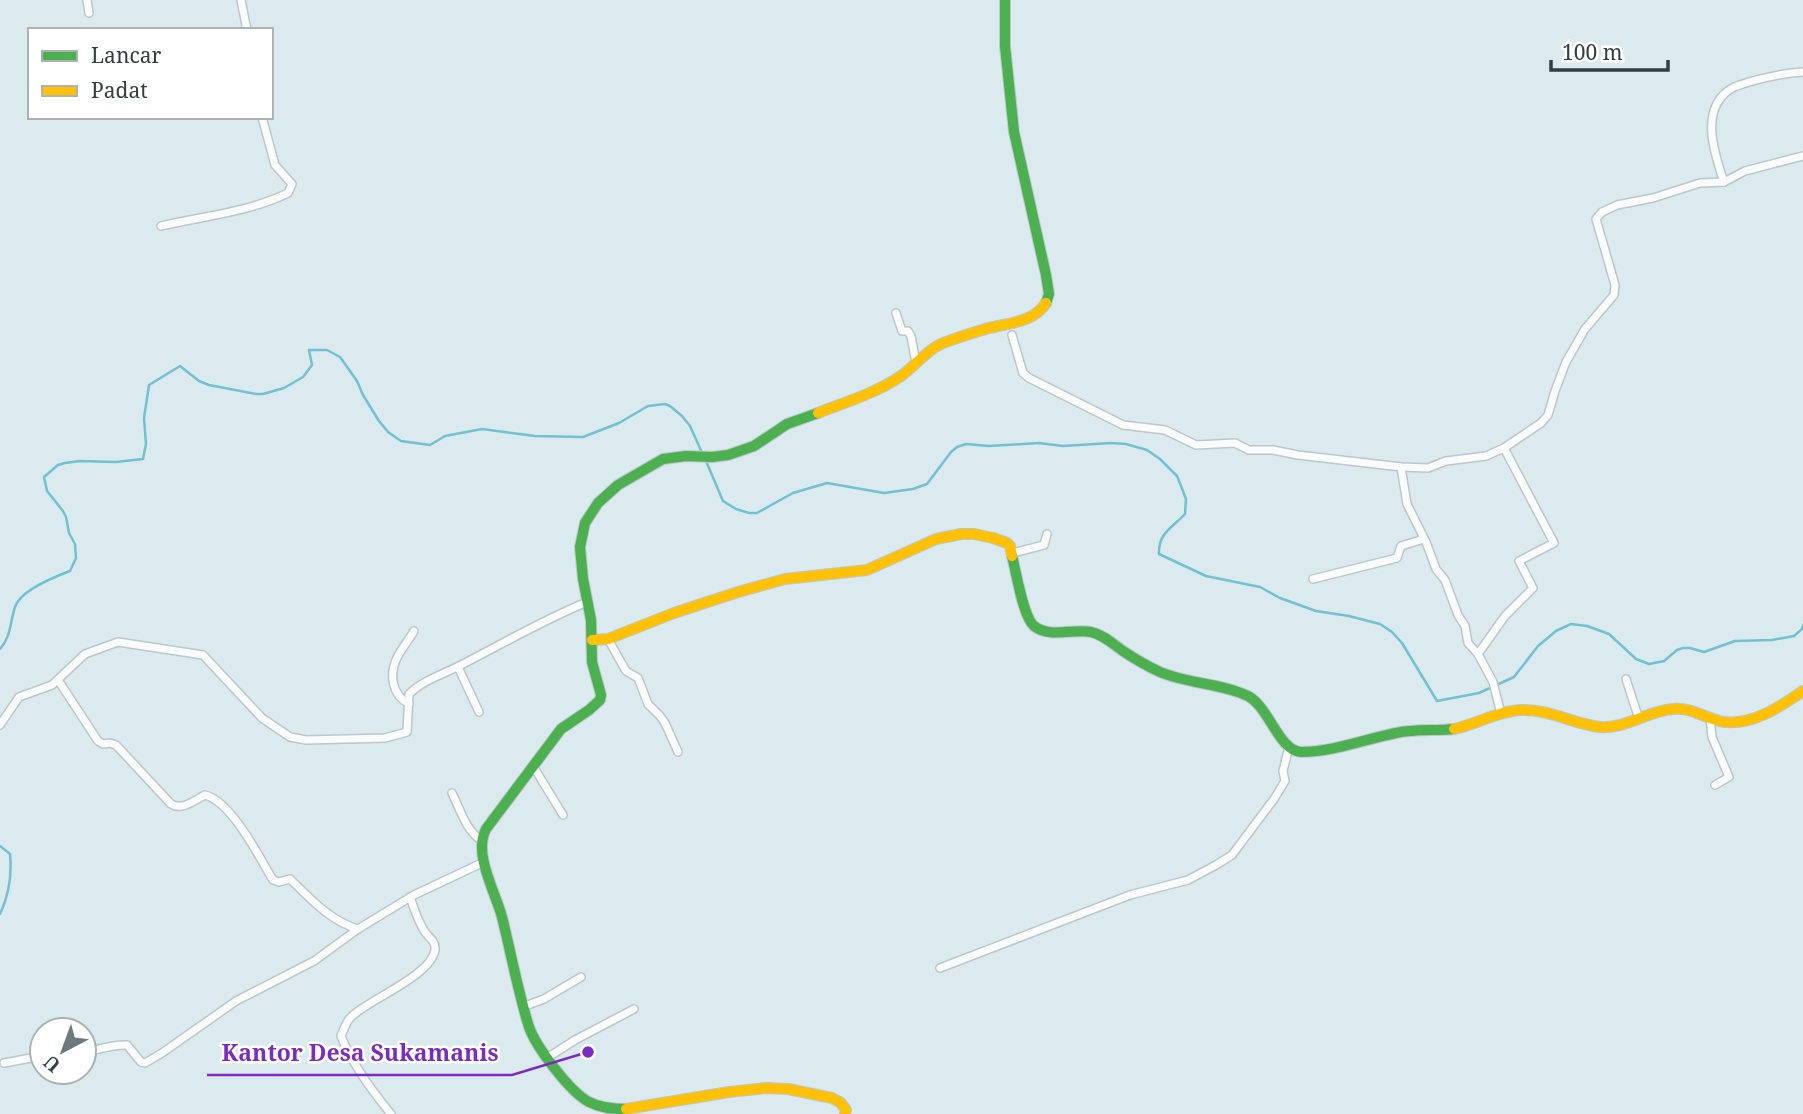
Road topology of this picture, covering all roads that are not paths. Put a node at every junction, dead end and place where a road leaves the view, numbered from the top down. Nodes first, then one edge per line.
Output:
1 (87, 0) edge
2 (241, 0) edge
3 (1005, 0) edge
4 (89, 13) dead end
5 (247, 28) edge
6 (1803, 72) edge
7 (263, 119) edge
8 (1803, 156) edge
9 (1724, 182) junction
10 (161, 226) dead end
11 (896, 313) dead end
12 (1012, 335) dead end
13 (916, 363) junction
14 (1504, 448) junction
15 (1401, 467) junction
16 (1047, 534) dead end
17 (1424, 539) junction
18 (1013, 553) junction
19 (1312, 579) dead end
20 (587, 602) junction
21 (414, 631) dead end
22 (608, 639) junction
23 (592, 640) junction
24 (1478, 654) junction
25 (458, 667) junction
26 (1626, 679) dead end
27 (58, 680) junction
28 (1803, 691) edge
29 (409, 704) junction
30 (479, 712) dead end
31 (1501, 714) junction
32 (1710, 717) junction
33 (1639, 719) junction
34 (0, 725) edge
35 (1289, 747) junction
36 (678, 752) dead end
37 (533, 765) junction
38 (1715, 785) dead end
39 (452, 793) dead end
40 (563, 815) dead end
41 (482, 841) junction
42 (484, 862) junction
43 (410, 897) junction
44 (358, 929) junction
45 (940, 968) dead end
46 (581, 977) dead end
47 (526, 1006) junction
48 (634, 1009) dead end
49 (98, 1050) edge
50 (547, 1058) junction
51 (28, 1059) edge
52 (4, 1063) dead end
53 (390, 1114) edge
54 (845, 1114) edge

1 - 4 street
2 - 5 street
3 - 13 street
6 - 9 street
7 - 10 street
8 - 9 street
9 - 14 street
11 - 13 street
12 - 15 street
13 - 20 street
14 - 15 street
14 - 24 street
15 - 17 street
16 - 18 street
17 - 19 street
17 - 24 street
18 - 22 street
18 - 35 street
20 - 23 street
20 - 25 street
21 - 29 street
22 - 23 street
22 - 36 street
23 - 37 street
24 - 31 street
25 - 29 street
25 - 30 street
26 - 33 street
27 - 29 street
27 - 34 street
27 - 44 street
28 - 32 street
31 - 33 street
31 - 35 street
32 - 33 street
32 - 38 street
35 - 45 street
37 - 40 street
37 - 41 street
39 - 41 street
41 - 42 street
42 - 43 street
42 - 47 street
43 - 44 street
43 - 53 street
44 - 49 street
46 - 47 street
47 - 50 street
48 - 50 street
50 - 54 street
51 - 52 street

